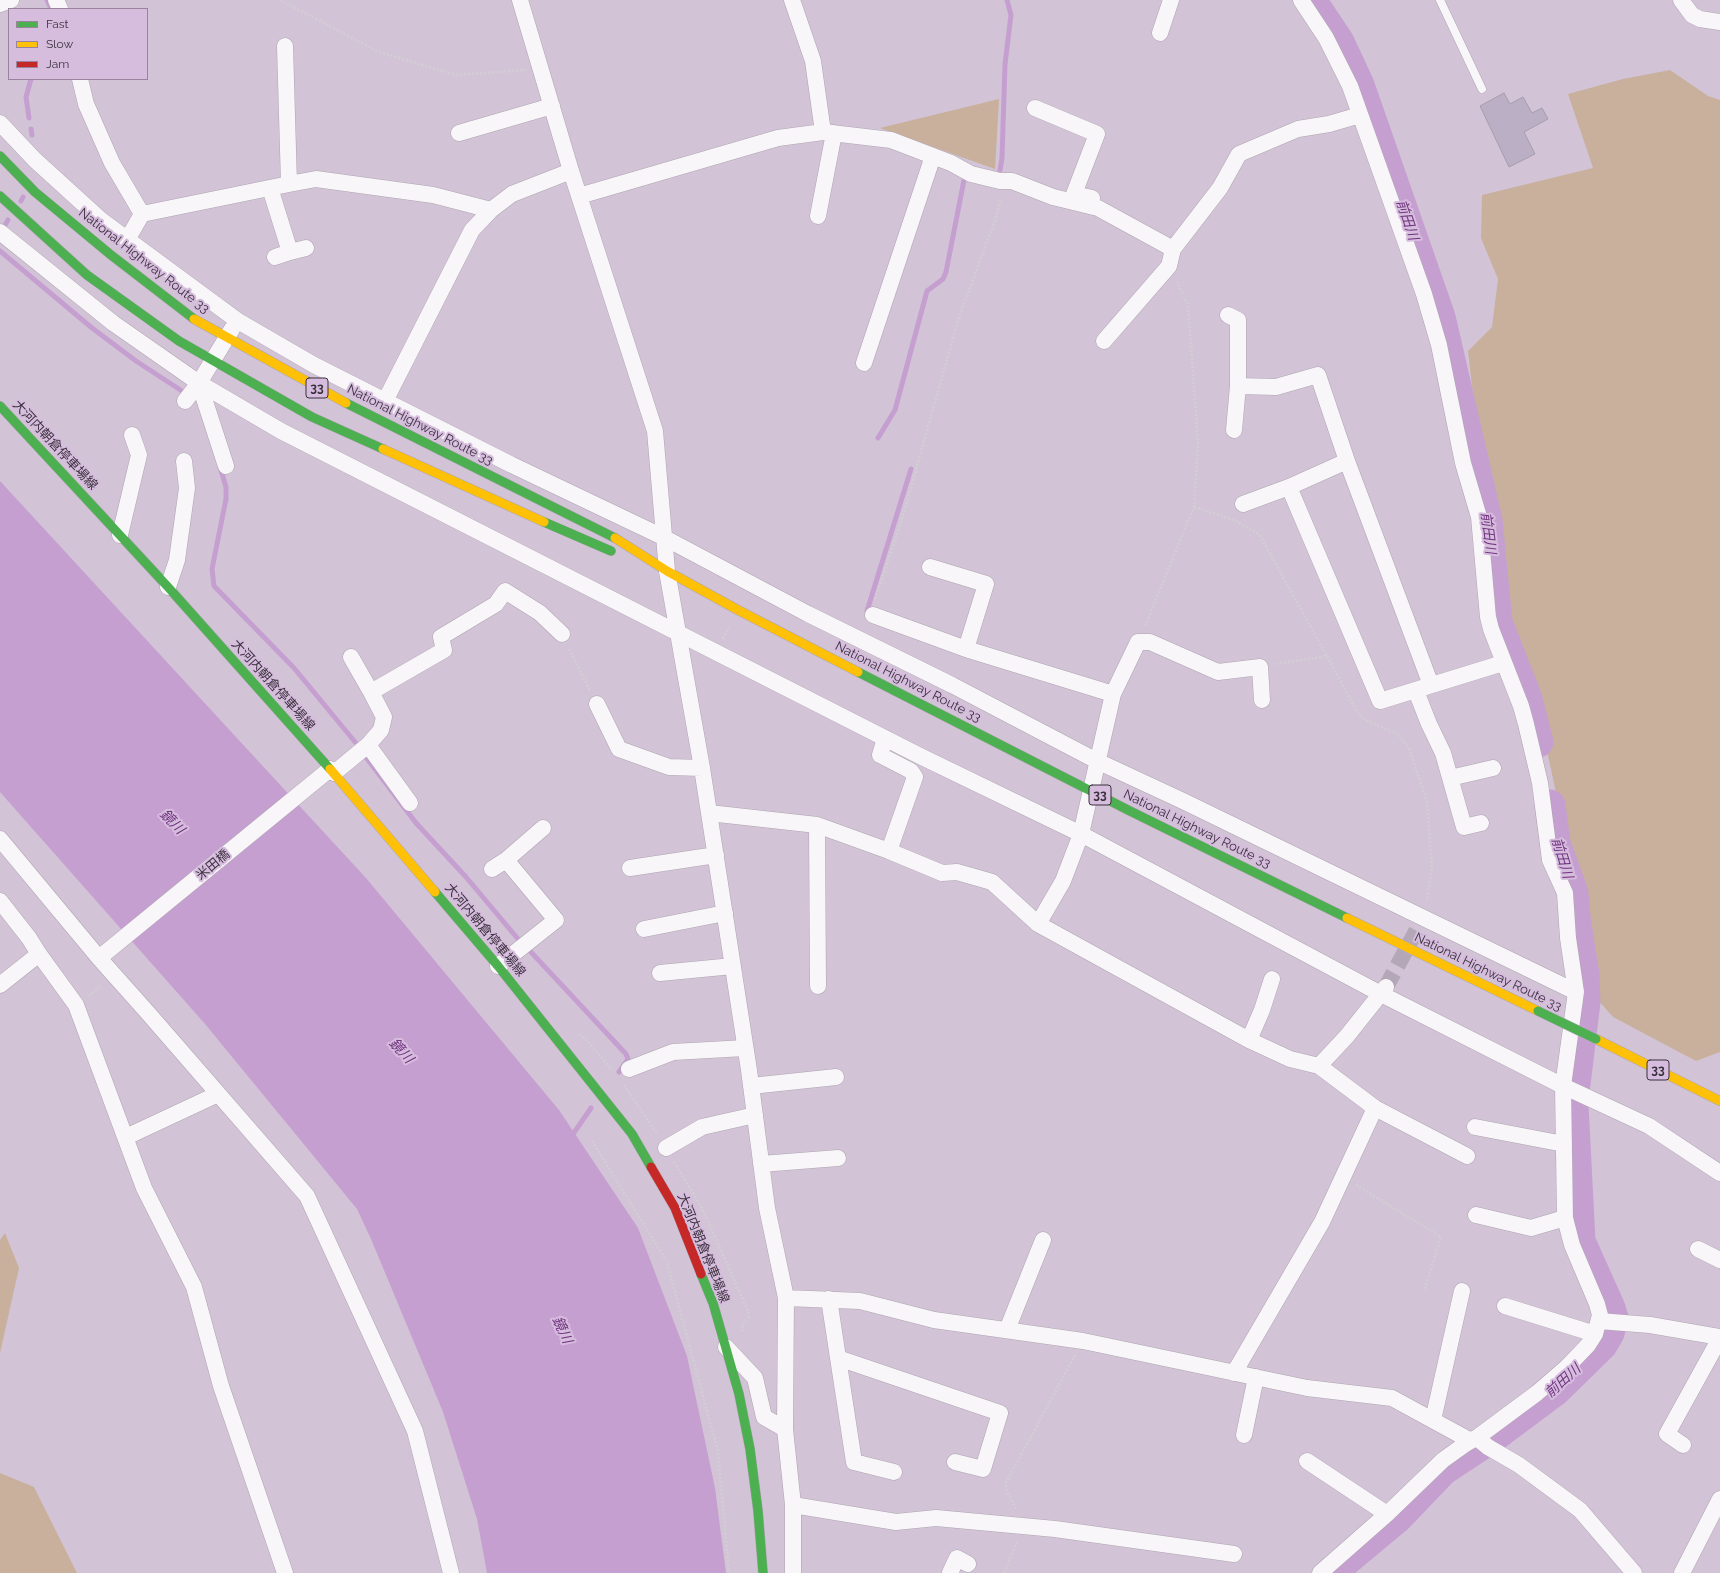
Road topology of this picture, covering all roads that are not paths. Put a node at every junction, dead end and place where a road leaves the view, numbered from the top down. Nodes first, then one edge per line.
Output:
1 (11, 0) edge
2 (520, 0) edge
3 (792, 0) edge
4 (1170, 0) edge
5 (1301, 0) edge
6 (1440, 0) edge
7 (1681, 0) edge
8 (0, 4) edge
9 (1720, 22) edge
10 (1160, 33) dead end
11 (285, 46) dead end
12 (80, 80) edge
13 (1482, 89) dead end
14 (552, 106) junction
15 (1035, 108) dead end
16 (1360, 116) junction
17 (0, 123) edge
18 (828, 132) junction
19 (459, 133) dead end
20 (0, 156) edge
21 (933, 156) junction
22 (571, 171) junction
23 (290, 184) junction
24 (270, 188) junction
25 (0, 196) edge
26 (579, 196) junction
27 (491, 210) junction
28 (142, 214) junction
29 (818, 216) dead end
30 (0, 232) edge
31 (127, 240) junction
32 (1176, 246) junction
33 (306, 248) dead end
34 (1228, 314) dead end
35 (238, 321) junction
36 (227, 337) junction
37 (1104, 341) dead end
38 (213, 360) junction
39 (864, 363) dead end
40 (199, 383) junction
41 (1238, 386) junction
42 (185, 401) dead end
43 (385, 401) junction
44 (0, 406) edge
45 (1234, 430) dead end
46 (132, 435) dead end
47 (184, 461) dead end
48 (1347, 461) junction
49 (226, 466) dead end
50 (1289, 487) junction
51 (1243, 504) dead end
52 (120, 535) junction
53 (663, 537) junction
54 (930, 568) dead end
55 (667, 571) junction
56 (168, 587) junction
57 (873, 615) road end
58 (678, 632) junction
59 (562, 634) road end
60 (966, 649) junction
61 (351, 657) dead end
62 (1503, 663) junction
63 (1431, 684) junction
64 (1416, 691) junction
65 (371, 692) junction
66 (1113, 694) junction
67 (1262, 700) dead end
68 (597, 704) road end
69 (885, 738) junction
70 (368, 745) junction
71 (1097, 761) junction
72 (702, 768) junction
73 (1493, 768) dead end
74 (332, 771) junction
75 (1450, 778) junction
76 (1090, 790) junction
77 (410, 803) dead end
78 (709, 813) junction
79 (1481, 823) dead end
80 (817, 825) junction
81 (543, 828) dead end
82 (1081, 834) junction
83 (0, 839) edge
84 (889, 851) junction
85 (716, 855) junction
86 (506, 860) junction
87 (630, 868) dead end
88 (492, 869) dead end
89 (0, 901) edge
90 (725, 913) junction
91 (1038, 924) junction
92 (644, 929) dead end
93 (39, 954) junction
94 (105, 954) junction
95 (498, 966) junction
96 (733, 966) junction
97 (660, 973) dead end
98 (1272, 979) dead end
99 (0, 985) edge
100 (818, 986) dead end
101 (1383, 990) junction
102 (1576, 992) junction
103 (148, 1013) junction
104 (1249, 1040) junction
105 (745, 1048) junction
106 (1319, 1066) junction
107 (629, 1069) dead end
108 (836, 1077) dead end
109 (751, 1086) junction
110 (1564, 1086) junction
111 (218, 1094) junction
112 (1720, 1101) edge
113 (1375, 1108) junction
114 (755, 1115) junction
115 (1475, 1127) dead end
116 (126, 1137) junction
117 (1564, 1144) junction
118 (666, 1148) dead end
119 (1467, 1156) dead end
120 (838, 1158) dead end
121 (761, 1164) junction
122 (1720, 1173) edge
123 (1476, 1215) dead end
124 (1565, 1218) junction
125 (1043, 1240) dead end
126 (1698, 1249) dead end
127 (1720, 1260) edge
128 (1462, 1291) dead end
129 (786, 1298) junction
130 (829, 1299) junction
131 (1505, 1306) dead end
132 (1604, 1325) junction
133 (1007, 1330) junction
134 (1720, 1338) edge
135 (725, 1346) junction
136 (838, 1358) junction
137 (1234, 1373) junction
138 (1256, 1377) junction
139 (1433, 1420) junction
140 (786, 1429) junction
141 (1244, 1435) dead end
142 (1479, 1442) junction
143 (1683, 1445) dead end
144 (1307, 1461) dead end
145 (955, 1462) dead end
146 (894, 1472) dead end
147 (1720, 1499) edge
148 (793, 1505) junction
149 (1387, 1514) junction
150 (1234, 1554) dead end
151 (968, 1564) dead end
152 (285, 1573) edge
153 (451, 1573) edge
154 (763, 1573) edge
155 (793, 1573) edge
156 (950, 1573) edge
157 (1320, 1573) edge
158 (1634, 1573) edge
159 (1682, 1573) edge

1 - 8 street
2 - 14 street
3 - 18 street
4 - 10 street
5 - 16 street
6 - 13 lane
7 - 9 street
11 - 23 street
12 - 28 street
14 - 19 street
14 - 22 street
15 - 32 street
16 - 32 street
16 - 62 street
17 - 31 street
18 - 21 street
18 - 26 street
18 - 29 street
20 - 36 main road, National Highway Route 33 / 33
21 - 32 street
21 - 39 street
22 - 26 street
22 - 27 street
23 - 24 street
23 - 27 street
24 - 28 street
24 - 33 street
25 - 38 main road, National Highway Route 33 / 33
26 - 53 street
27 - 43 street
28 - 31 street
30 - 40 street
31 - 35 street
32 - 37 street
34 - 41 street
35 - 36 street
35 - 43 street
36 - 38 street
36 - 55 main road, National Highway Route 33 / 33
38 - 40 street
38 - 55 main road, National Highway Route 33 / 33
40 - 42 street
40 - 49 street
40 - 58 street
41 - 45 street
41 - 48 street
43 - 53 street
44 - 52 main road, 大河内朝倉停車場線
46 - 52 street
47 - 56 street
48 - 50 street
48 - 63 street
50 - 51 street
50 - 64 street
52 - 56 main road, 大河内朝倉停車場線
53 - 55 street
53 - 71 street
54 - 60 street
55 - 58 street
55 - 76 main road, National Highway Route 33 / 33
56 - 74 main road, 大河内朝倉停車場線
57 - 60 street
58 - 69 street
58 - 72 street
59 - 65 street
60 - 66 street
61 - 65 street, 米田橋
62 - 63 street
62 - 102 street
63 - 64 street
64 - 75 street
65 - 70 street, 米田橋
66 - 67 street
66 - 71 street
68 - 72 street
69 - 82 street
69 - 84 street
70 - 74 street, 米田橋
70 - 77 street
71 - 76 street
71 - 102 street
72 - 78 street
73 - 75 street
74 - 94 street, 米田橋
74 - 95 main road, 大河内朝倉停車場線
75 - 79 street
76 - 82 street
76 - 112 main road, National Highway Route 33 / 33, bridge
78 - 80 street
78 - 85 street
80 - 84 street
80 - 100 street
81 - 86 street
82 - 91 street
82 - 101 street
83 - 94 street
84 - 91 street
85 - 87 street
85 - 90 street
86 - 88 street
86 - 95 street
89 - 93 street
90 - 92 street
90 - 96 street
91 - 104 street
93 - 99 street
93 - 116 street
94 - 103 street
94 - 103 street
95 - 135 main road, 大河内朝倉停車場線
96 - 97 street
96 - 105 street
98 - 104 street
101 - 106 street
101 - 110 street
102 - 110 street
103 - 111 street
104 - 106 street
105 - 107 street
105 - 109 street
106 - 113 street
108 - 109 street
109 - 114 street
110 - 117 street
110 - 122 street
111 - 116 street
111 - 153 street
113 - 119 street
113 - 137 street
114 - 118 street
114 - 121 street
115 - 117 street
116 - 152 street
117 - 124 street
120 - 121 street
121 - 129 street
123 - 124 street
124 - 132 street
125 - 133 street
126 - 127 street
128 - 139 street
129 - 130 street
129 - 140 street
130 - 133 street
130 - 136 street
131 - 132 street
132 - 134 street
132 - 142 street
133 - 137 street
134 - 143 street
135 - 140 street
135 - 154 main road, 大河内朝倉停車場線
136 - 145 street
136 - 146 street
137 - 138 street
138 - 139 street
138 - 141 street
139 - 142 street
140 - 148 street
142 - 149 street
142 - 158 street
144 - 149 street
147 - 159 street
148 - 150 street
148 - 155 street
149 - 157 street
151 - 156 street

